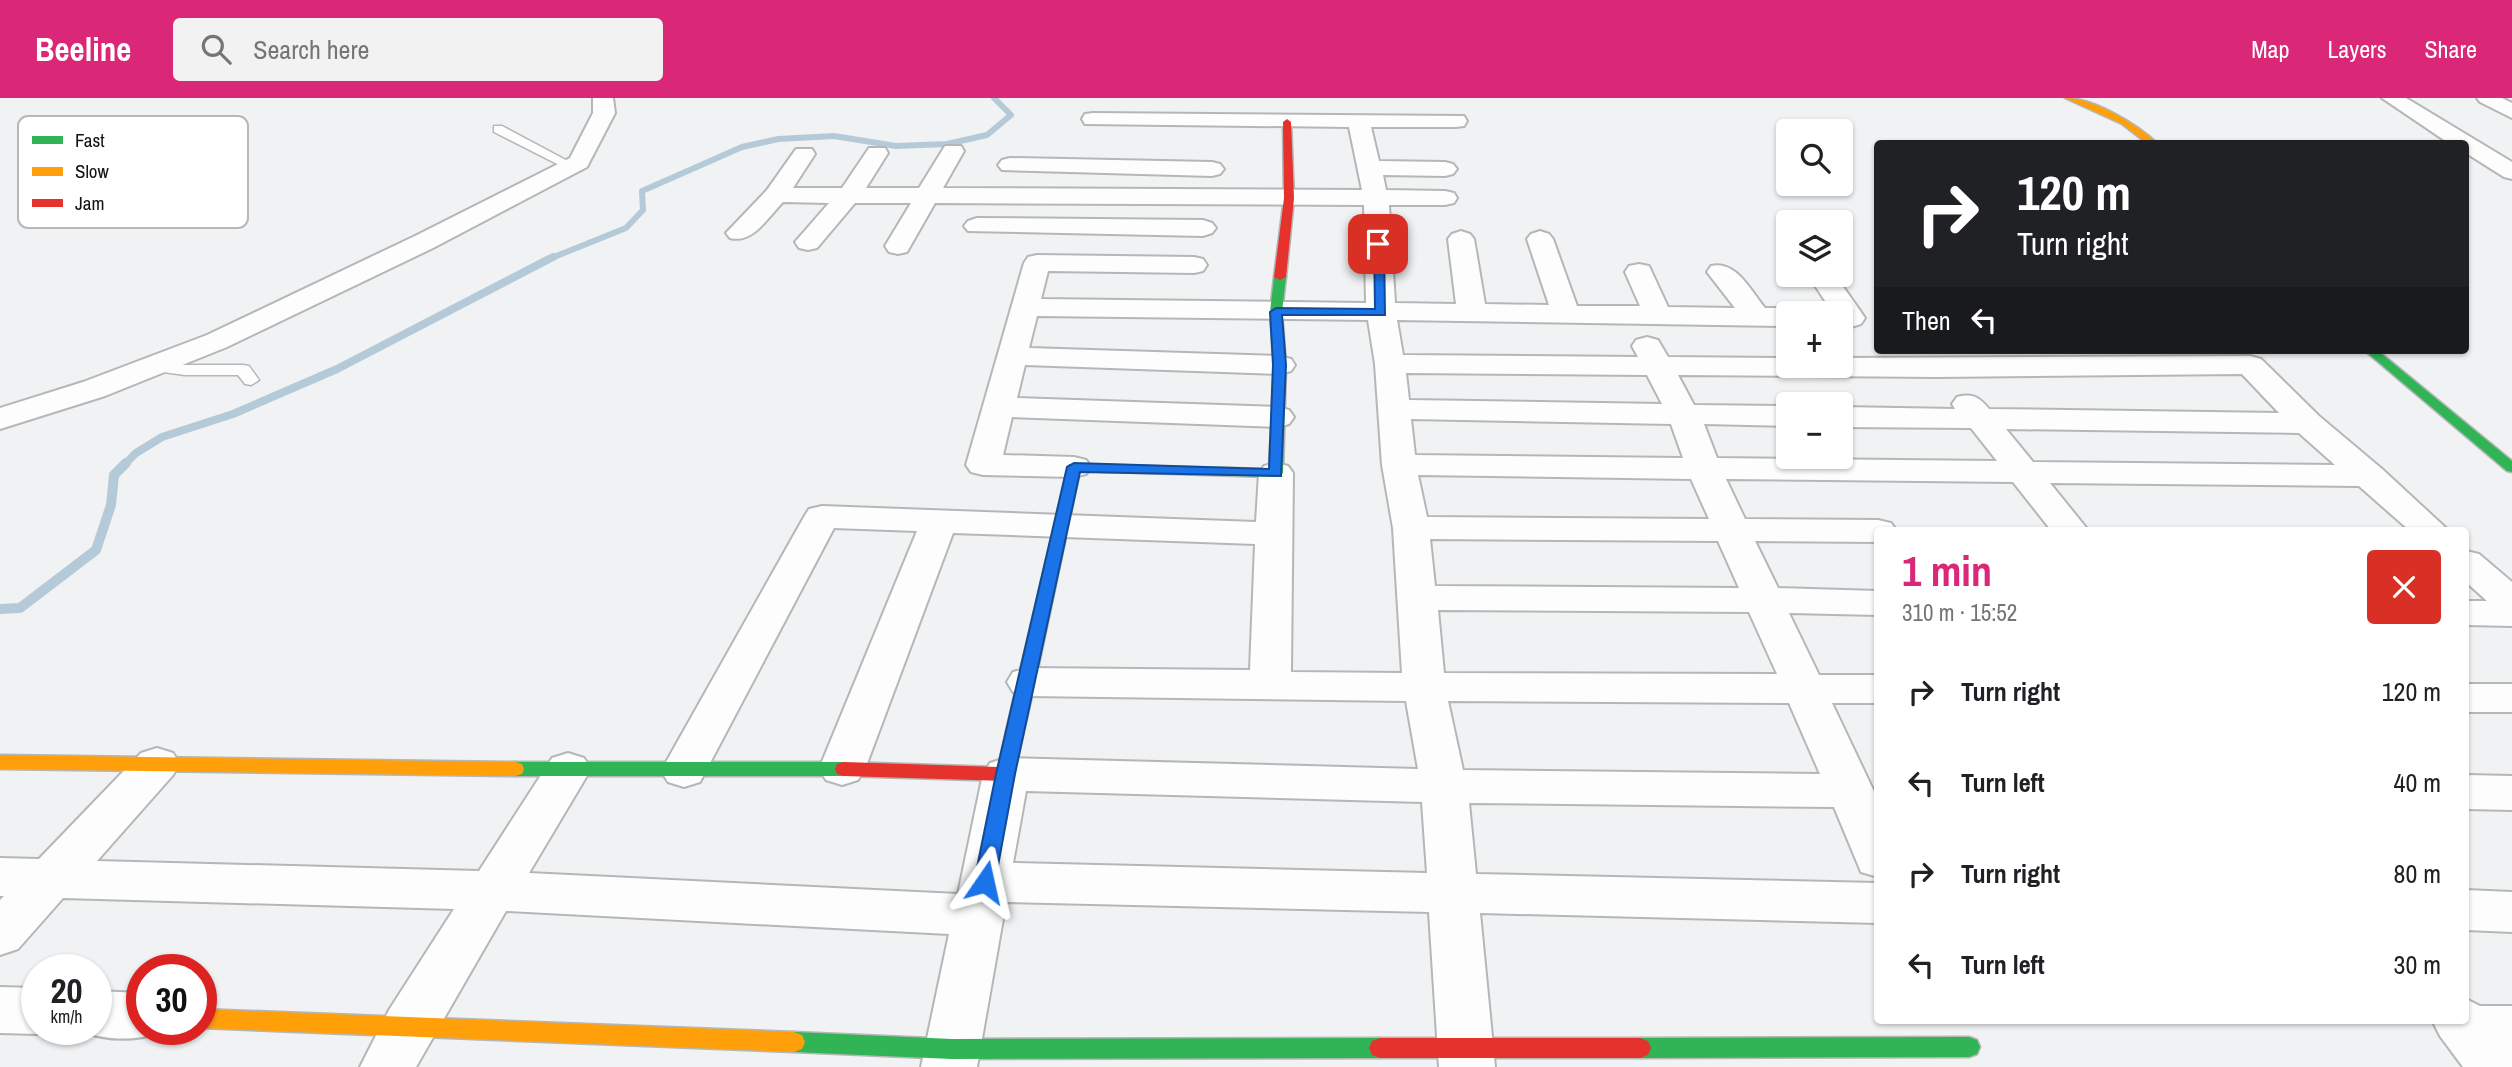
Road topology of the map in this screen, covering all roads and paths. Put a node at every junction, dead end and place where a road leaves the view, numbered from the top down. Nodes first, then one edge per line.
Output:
1 (603, 98) edge
2 (2069, 98) edge
3 (2392, 98) edge
4 (2487, 98) edge
5 (2512, 112) edge
6 (1093, 119) dead end
7 (1218, 121) junction
8 (1456, 121) dead end
9 (1287, 122) junction
10 (498, 130) dead end
11 (2149, 140) edge
12 (2461, 140) edge
13 (2472, 147) edge
14 (953, 151) dead end
15 (877, 153) dead end
16 (804, 154) dead end
17 (1371, 155) junction
18 (2512, 156) edge
19 (571, 166) junction
20 (1212, 169) junction
21 (1445, 169) dead end
22 (2512, 172) edge
23 (776, 195) junction
24 (849, 195) junction
25 (925, 196) junction
26 (993, 197) junction
27 (1204, 198) junction
28 (1289, 198) junction
29 (1445, 198) dead end
30 (1203, 228) junction
31 (739, 233) dead end
32 (1461, 239) dead end
33 (1540, 239) dead end
34 (808, 242) dead end
35 (898, 246) dead end
36 (1195, 265) junction
37 (1639, 272) dead end
38 (1721, 272) dead end
39 (1831, 287) edge
40 (1026, 307) junction
41 (1192, 310) junction
42 (1276, 312) junction
43 (1381, 313) junction
44 (1472, 314) junction
45 (1566, 315) junction
46 (1646, 315) junction
47 (1758, 317) junction
48 (1776, 317) edge
49 (1857, 318) edge
50 (2375, 354) edge
51 (1012, 356) junction
52 (1929, 359) edge
53 (1390, 364) junction
54 (1280, 365) junction
55 (154, 366) junction
56 (1656, 366) junction
57 (251, 380) dead end
58 (998, 407) junction
59 (1393, 409) junction
60 (1684, 415) junction
61 (1776, 416) edge
62 (1853, 416) edge
63 (1278, 417) junction
64 (1980, 418) junction
65 (0, 419) edge
66 (2306, 423) junction
67 (1399, 465) junction
68 (1074, 467) junction
69 (1703, 467) junction
70 (2512, 468) edge
71 (1276, 473) junction
72 (2025, 473) junction
73 (2370, 476) junction
74 (940, 520) junction
75 (1060, 526) junction
76 (2068, 527) edge
77 (2427, 527) edge
78 (1411, 528) junction
79 (1732, 530) junction
80 (1874, 531) edge
81 (1275, 534) junction
82 (2469, 565) edge
83 (1418, 598) junction
84 (1763, 600) junction
85 (1874, 603) edge
86 (2512, 603) edge
87 (2469, 613) edge
88 (2512, 614) edge
89 (1028, 682) junction
90 (1270, 684) junction
91 (1424, 686) junction
92 (1803, 687) junction
93 (1874, 689) edge
94 (2469, 698) edge
95 (2512, 698) edge
96 (0, 762) edge
97 (157, 764) junction
98 (568, 769) junction
99 (842, 769) junction
100 (684, 771) junction
101 (1006, 774) junction
102 (1444, 786) junction
103 (1852, 791) junction
104 (2469, 792) edge
105 (2512, 793) edge
106 (1874, 849) edge
107 (0, 877) edge
108 (51, 878) junction
109 (492, 891) junction
110 (1453, 892) junction
111 (982, 899) junction
112 (1874, 903) edge
113 (2469, 910) edge
114 (2512, 912) edge
115 (0, 934) edge
116 (0, 1010) edge
117 (21, 1011) edge
118 (217, 1020) edge
119 (1967, 1045) edge
120 (398, 1047) edge
121 (1466, 1057) edge
122 (951, 1058) edge

1 - 19 street
2 - 11 street
3 - 12 street
4 - 5 street
6 - 7 street
7 - 9 street
7 - 20 street
8 - 17 street
9 - 17 street
9 - 28 street
10 - 19 lane
13 - 18 street
13 - 22 street
14 - 25 street
15 - 24 street
16 - 23 street
17 - 21 street
17 - 28 street
17 - 29 street
17 - 43 street
19 - 55 street
20 - 26 street
20 - 27 street
23 - 24 street
23 - 31 street
24 - 25 street
24 - 34 street
25 - 26 street
25 - 35 street
26 - 27 street
26 - 30 street
27 - 28 street
27 - 30 street
28 - 42 street
30 - 36 street
32 - 44 street
33 - 45 street
36 - 40 street
36 - 41 street
37 - 46 street
38 - 47 street
39 - 49 street
40 - 41 street
40 - 51 street
41 - 42 street
42 - 43 street
42 - 54 street
43 - 44 street
43 - 53 street
44 - 45 street
45 - 46 street
46 - 47 street
46 - 56 street
47 - 48 street
50 - 70 street
51 - 54 street
51 - 58 street
52 - 56 street
52 - 64 street
52 - 66 street
53 - 56 street
53 - 59 street
54 - 63 street
55 - 57 lane
55 - 65 street
56 - 60 street
58 - 63 street
58 - 68 street
59 - 60 street
59 - 67 street
60 - 61 street
60 - 69 street
62 - 64 street
63 - 71 street
64 - 66 street
64 - 72 street
66 - 73 street
67 - 69 street
67 - 78 street
68 - 71 street
68 - 75 street
69 - 72 street
69 - 79 street
71 - 81 street
72 - 73 street
72 - 76 street
73 - 77 street
74 - 75 street
74 - 99 street
74 - 100 street
75 - 81 street
75 - 89 street
78 - 79 street
78 - 83 street
79 - 80 street
79 - 84 street
81 - 90 street
82 - 86 street
83 - 84 street
83 - 91 street
84 - 85 street
84 - 92 street
87 - 88 street
89 - 90 street
89 - 101 street
90 - 91 street
91 - 92 street
91 - 102 street
92 - 93 street
92 - 103 street
94 - 95 street
96 - 97 street
97 - 98 street
97 - 108 street
98 - 100 street
98 - 109 street
99 - 100 street
99 - 101 street
101 - 102 street
101 - 111 street
102 - 103 street
102 - 110 street
103 - 106 street
104 - 105 street
107 - 108 street
108 - 109 street
108 - 115 street
109 - 111 street
109 - 120 street
110 - 111 street
110 - 112 street
110 - 121 street
111 - 122 street
113 - 114 street
116 - 117 street
118 - 120 street
119 - 121 street
120 - 122 street
121 - 122 street

